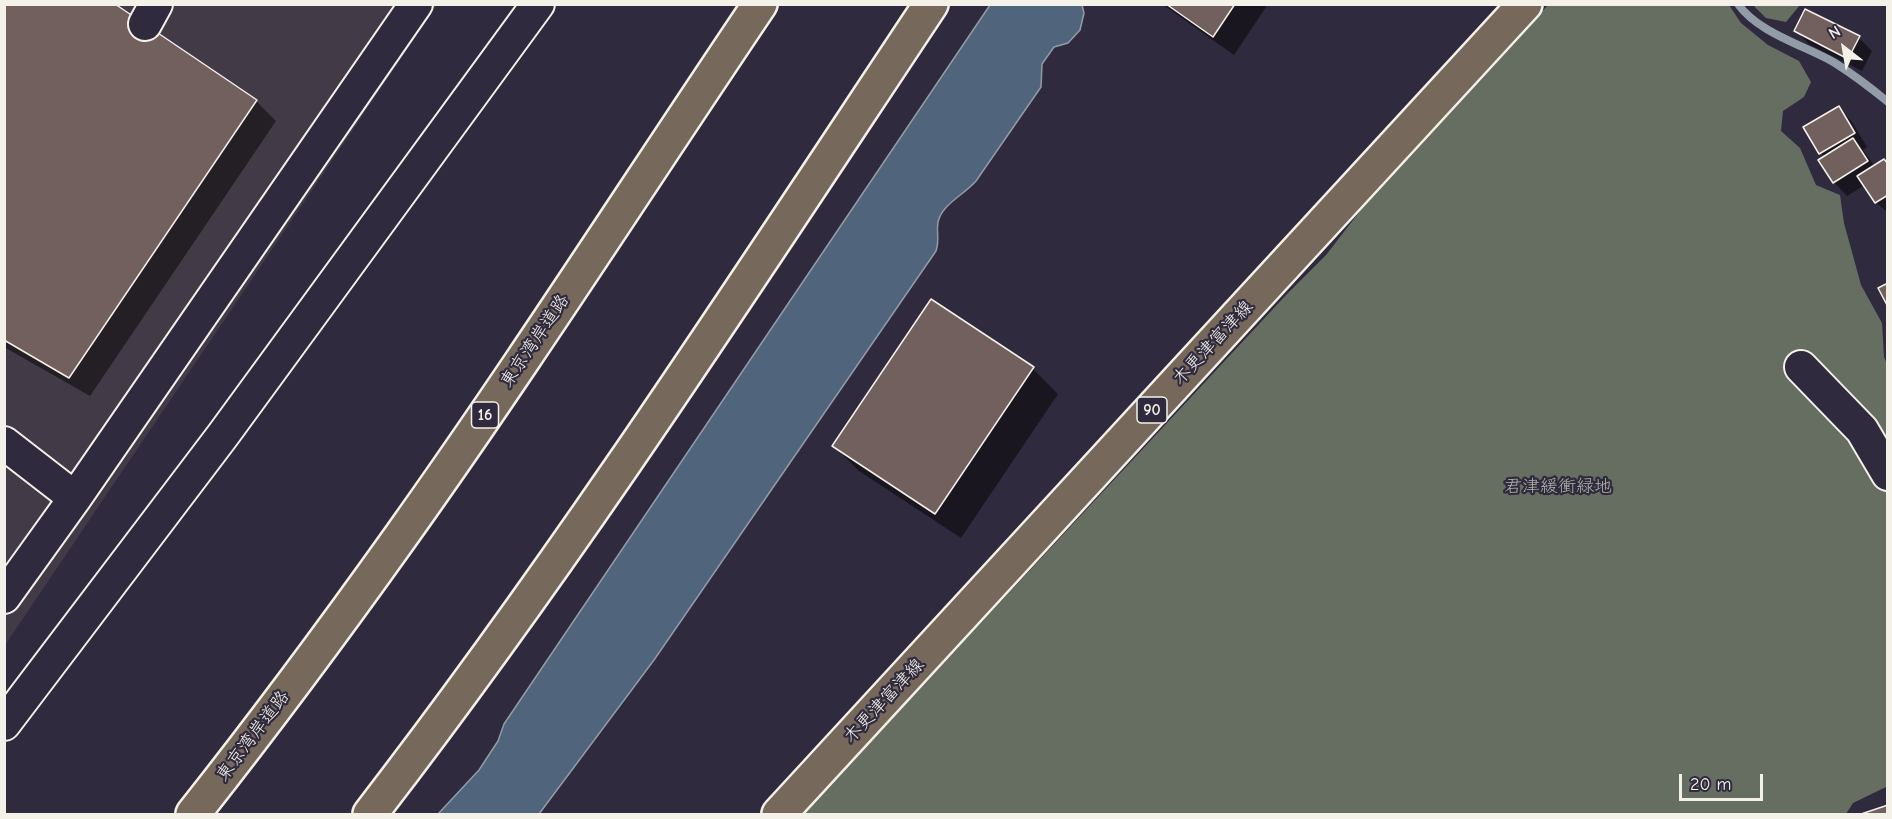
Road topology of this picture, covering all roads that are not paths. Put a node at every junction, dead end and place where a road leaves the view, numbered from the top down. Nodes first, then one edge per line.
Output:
1 (416, 4) edge
2 (538, 4) edge
3 (760, 4) edge
4 (931, 4) edge
5 (1526, 4) edge
6 (1801, 367) dead end
7 (4, 443) edge
8 (1887, 474) edge
9 (75, 498) junction
10 (4, 597) edge
11 (4, 724) edge
12 (193, 814) edge
13 (370, 814) edge
14 (780, 814) edge

1 - 9 street
2 - 11 street
3 - 12 main road, 東京湾岸道路 / 16
4 - 13 main road
5 - 14 main road, 木更津富津線 / 90
6 - 8 street
7 - 9 street
9 - 10 street

